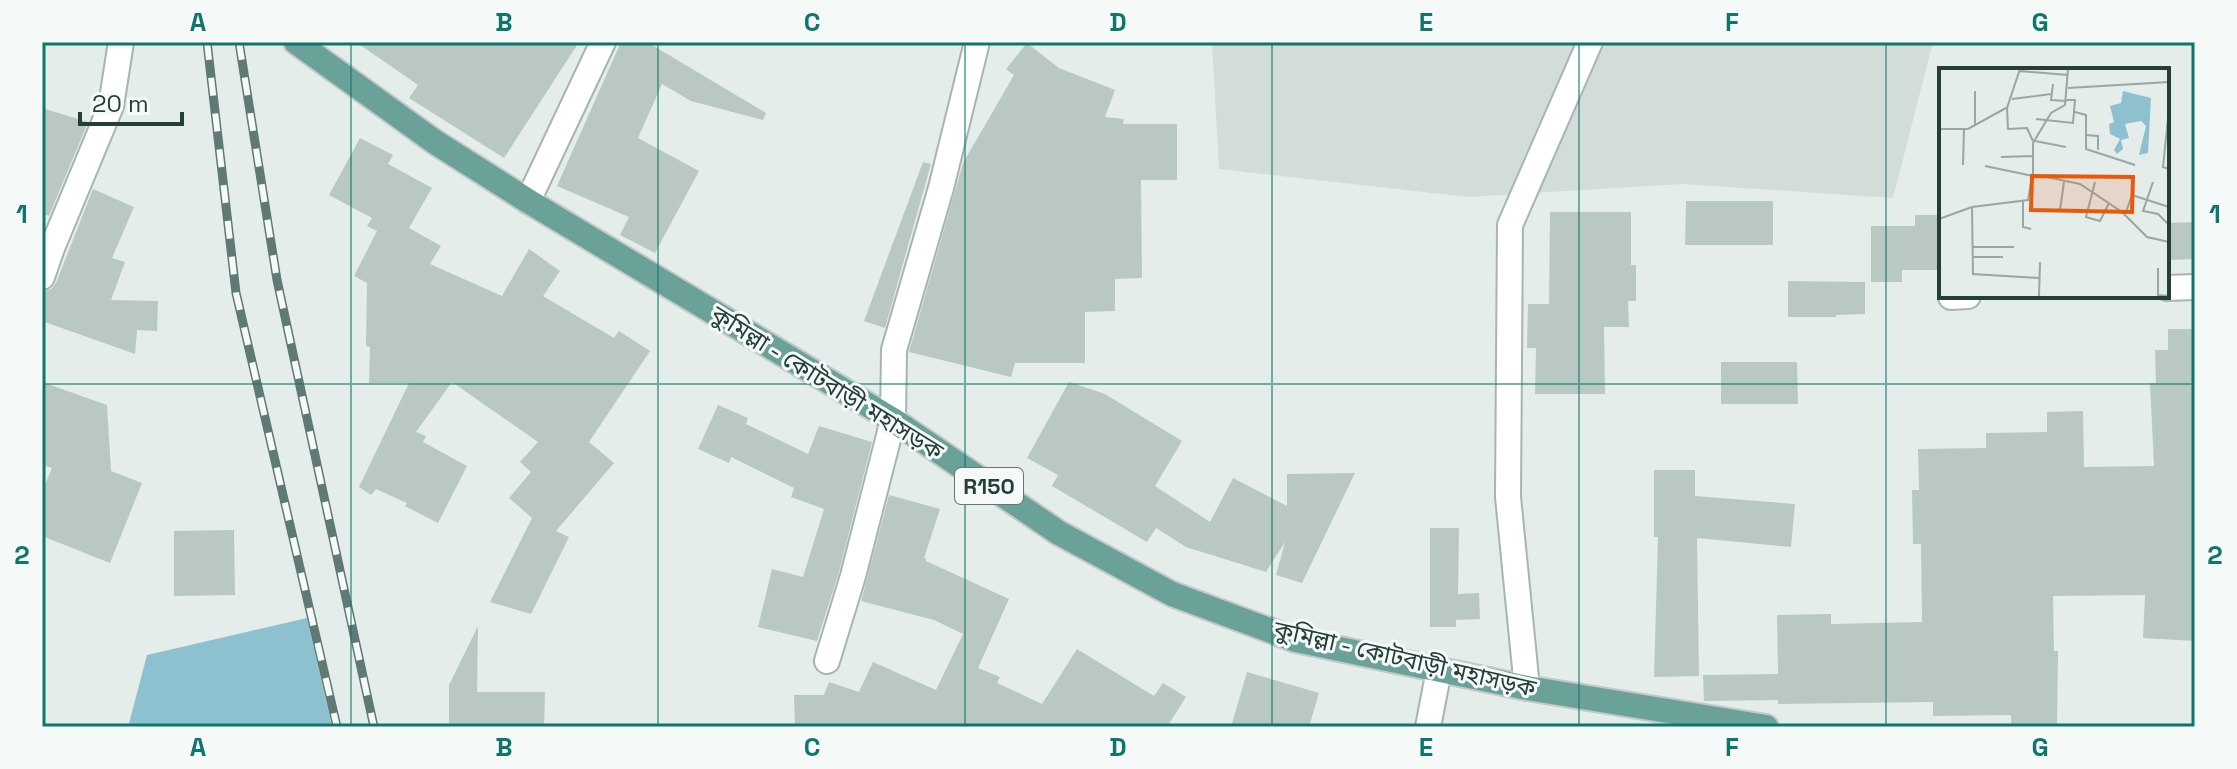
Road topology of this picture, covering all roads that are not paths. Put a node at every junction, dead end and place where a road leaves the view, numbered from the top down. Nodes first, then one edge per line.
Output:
1 (121, 42) edge
2 (296, 42) edge
3 (603, 42) edge
4 (977, 42) edge
5 (1590, 42) edge
6 (528, 201) junction
7 (42, 277) edge
8 (2195, 287) edge
9 (2169, 288) edge
10 (893, 420) junction
11 (827, 661) dead end
12 (1439, 670) junction
13 (1527, 688) junction
14 (1428, 727) edge
15 (1766, 727) edge

1 - 7 street
2 - 6 main road, কুমিল্লা - কোটবাড়ী মহাসড়ক / R150
3 - 6 street
4 - 10 street
5 - 13 street
6 - 10 main road, কুমিল্লা - কোটবাড়ী মহাসড়ক / R150
8 - 9 street
10 - 11 street
10 - 12 main road, কুমিল্লা - কোটবাড়ী মহাসড়ক / R150
12 - 13 main road, কুমিল্লা - কোটবাড়ী মহাসড়ক / R150
12 - 14 street
13 - 15 main road, কুমিল্লা - কোটবাড়ী মহাসড়ক / R150

